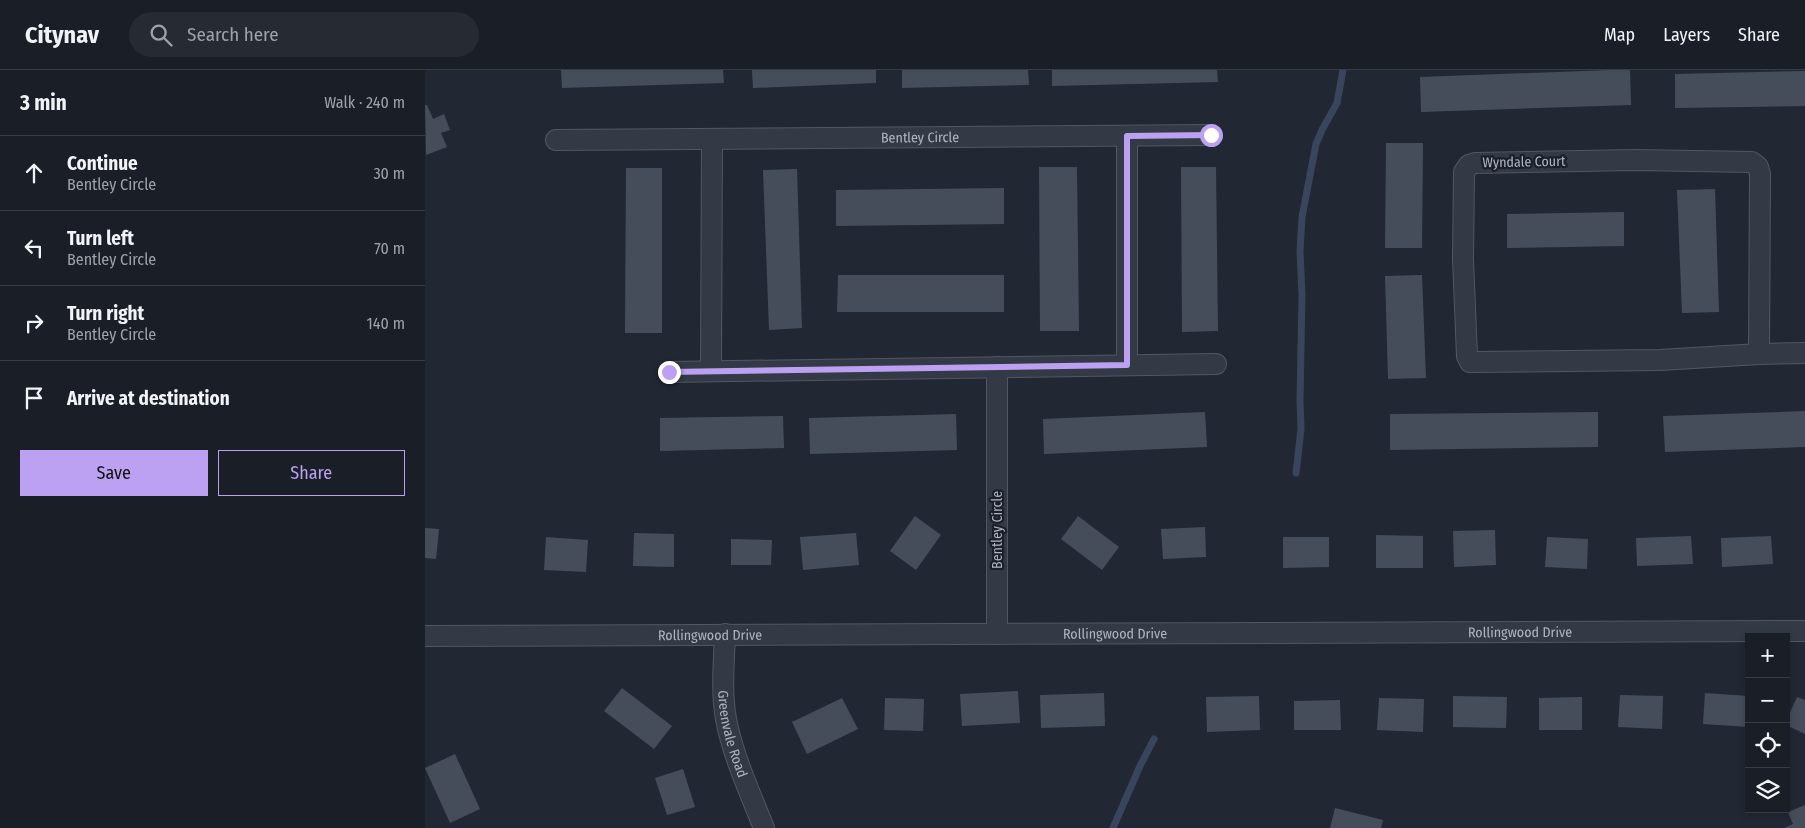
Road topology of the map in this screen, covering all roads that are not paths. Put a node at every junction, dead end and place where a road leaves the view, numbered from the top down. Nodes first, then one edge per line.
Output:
1 (1211, 135) dead end
2 (1127, 136) junction
3 (712, 139) junction
4 (556, 140) dead end
5 (1805, 353) edge
6 (1759, 354) junction
7 (1216, 364) dead end
8 (1127, 365) junction
9 (997, 367) junction
10 (711, 371) junction
11 (669, 372) dead end
12 (1805, 632) edge
13 (725, 634) junction
14 (997, 634) junction
15 (425, 636) edge
16 (764, 828) edge

1 - 2 street, Bentley Circle
2 - 3 street, Bentley Circle
2 - 8 street
3 - 4 street, Bentley Circle
3 - 10 street
5 - 6 street, Wyndale Court
6 - 6 street, Wyndale Court
7 - 8 street
8 - 9 street
9 - 10 street
9 - 14 street, Bentley Circle
10 - 11 street
12 - 14 street, Rollingwood Drive
13 - 14 street, Rollingwood Drive
13 - 15 street, Rollingwood Drive
13 - 16 street, Greenvale Road

